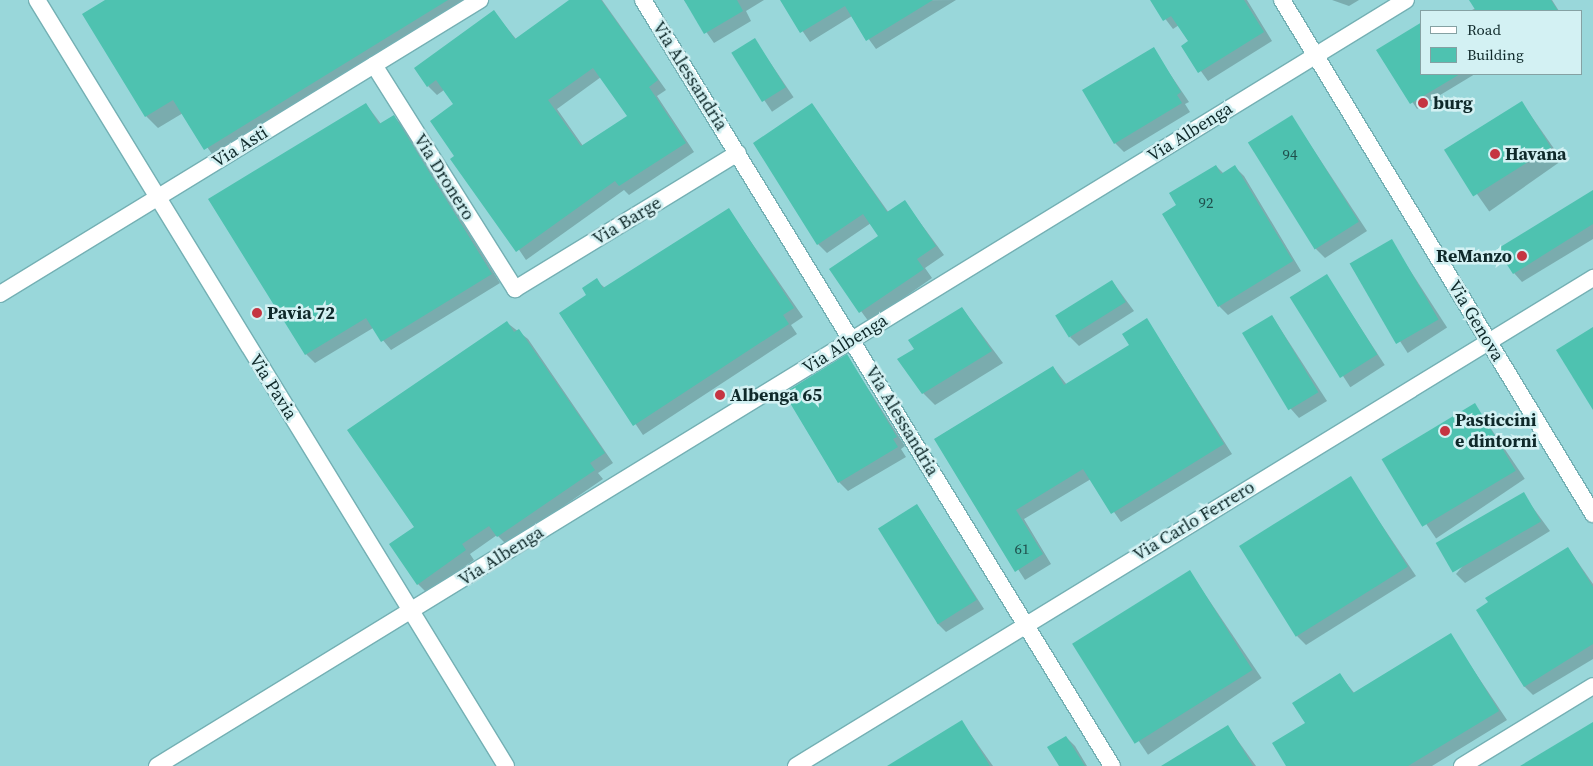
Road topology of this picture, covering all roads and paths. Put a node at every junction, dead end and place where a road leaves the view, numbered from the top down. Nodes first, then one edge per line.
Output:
1 (480, 0) edge
2 (643, 0) edge
3 (1282, 0) edge
4 (1406, 0) edge
5 (37, 3) edge
6 (1315, 55) junction
7 (374, 64) junction
8 (738, 153) junction
9 (157, 199) junction
10 (1593, 278) edge
11 (515, 289) joint
12 (0, 294) edge
13 (852, 340) junction
14 (1488, 341) junction
15 (1593, 514) edge
16 (411, 612) junction
17 (1026, 624) junction
18 (1593, 686) edge
19 (157, 766) edge
20 (506, 766) edge
21 (796, 766) edge
22 (1112, 766) edge
23 (1462, 766) edge

1 - 7 street, Via Asti
2 - 8 street, Via Alessandria
3 - 6 street, Via Genova
4 - 6 street, Via Albenga
5 - 9 street, Via Pavia
6 - 13 street, Via Albenga
6 - 14 street, Via Genova
7 - 9 street, Via Asti
7 - 11 street, Via Dronero
8 - 11 street, Via Barge
8 - 13 street, Via Alessandria
9 - 12 street, Via Asti
9 - 16 street, Via Pavia
10 - 14 street, Via Carlo Ferrero
13 - 16 street, Via Albenga
13 - 17 street, Via Alessandria
14 - 15 street, Via Genova
14 - 17 street, Via Carlo Ferrero
16 - 19 street, Via Albenga
16 - 20 street, Via Pavia
17 - 21 street, Via Carlo Ferrero
17 - 22 street, Via Alessandria
18 - 23 street

